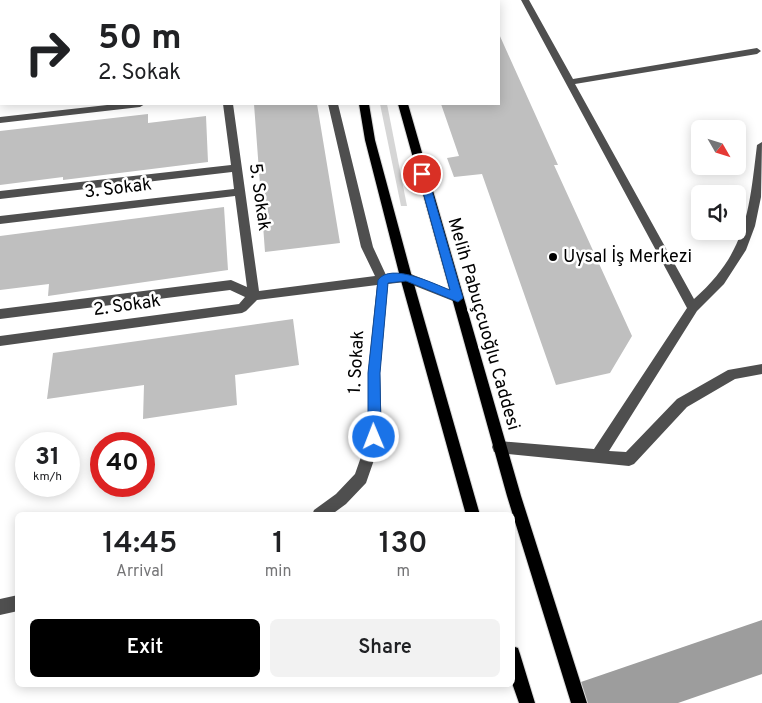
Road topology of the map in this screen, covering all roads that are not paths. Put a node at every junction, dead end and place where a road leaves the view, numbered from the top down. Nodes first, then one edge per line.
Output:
1 (525, 0) edge
2 (757, 51) dead end
3 (570, 82) junction
4 (131, 105) edge
5 (228, 105) edge
6 (333, 105) edge
7 (364, 105) edge
8 (402, 105) edge
9 (0, 120) edge
10 (762, 145) edge
11 (237, 168) junction
12 (240, 192) junction
13 (0, 195) edge
14 (0, 220) edge
15 (406, 277) junction
16 (383, 280) junction
17 (254, 296) junction
18 (458, 298) junction
19 (693, 308) junction
20 (0, 314) edge
21 (0, 341) edge
22 (762, 369) edge
23 (500, 447) junction
24 (598, 456) junction
25 (472, 511) edge
26 (323, 512) edge
27 (15, 604) edge
28 (0, 607) edge
29 (515, 664) edge
30 (526, 703) edge
31 (579, 703) edge

1 - 3 street
2 - 3 street
3 - 19 street
4 - 9 street
5 - 11 street, 5. Sokak
6 - 16 street
7 - 15 main road
8 - 18 main road, Melih Pabuçcuoğlu Caddesi
10 - 19 street
11 - 12 street, 5. Sokak
11 - 13 street, 3. Sokak
12 - 14 street, 3. Sokak
12 - 17 street, 5. Sokak
15 - 16 street, 2. Sokak
15 - 18 street, 2. Sokak
15 - 25 main road
16 - 17 street, 2. Sokak
16 - 26 street, 1. Sokak
17 - 20 street, 2. Sokak
17 - 21 street, 2. Sokak
18 - 23 main road, Melih Pabuçcuoğlu Caddesi
19 - 24 street
22 - 24 street
23 - 24 street
23 - 31 main road, Melih Pabuçcuoğlu Caddesi
27 - 28 street
29 - 30 main road

